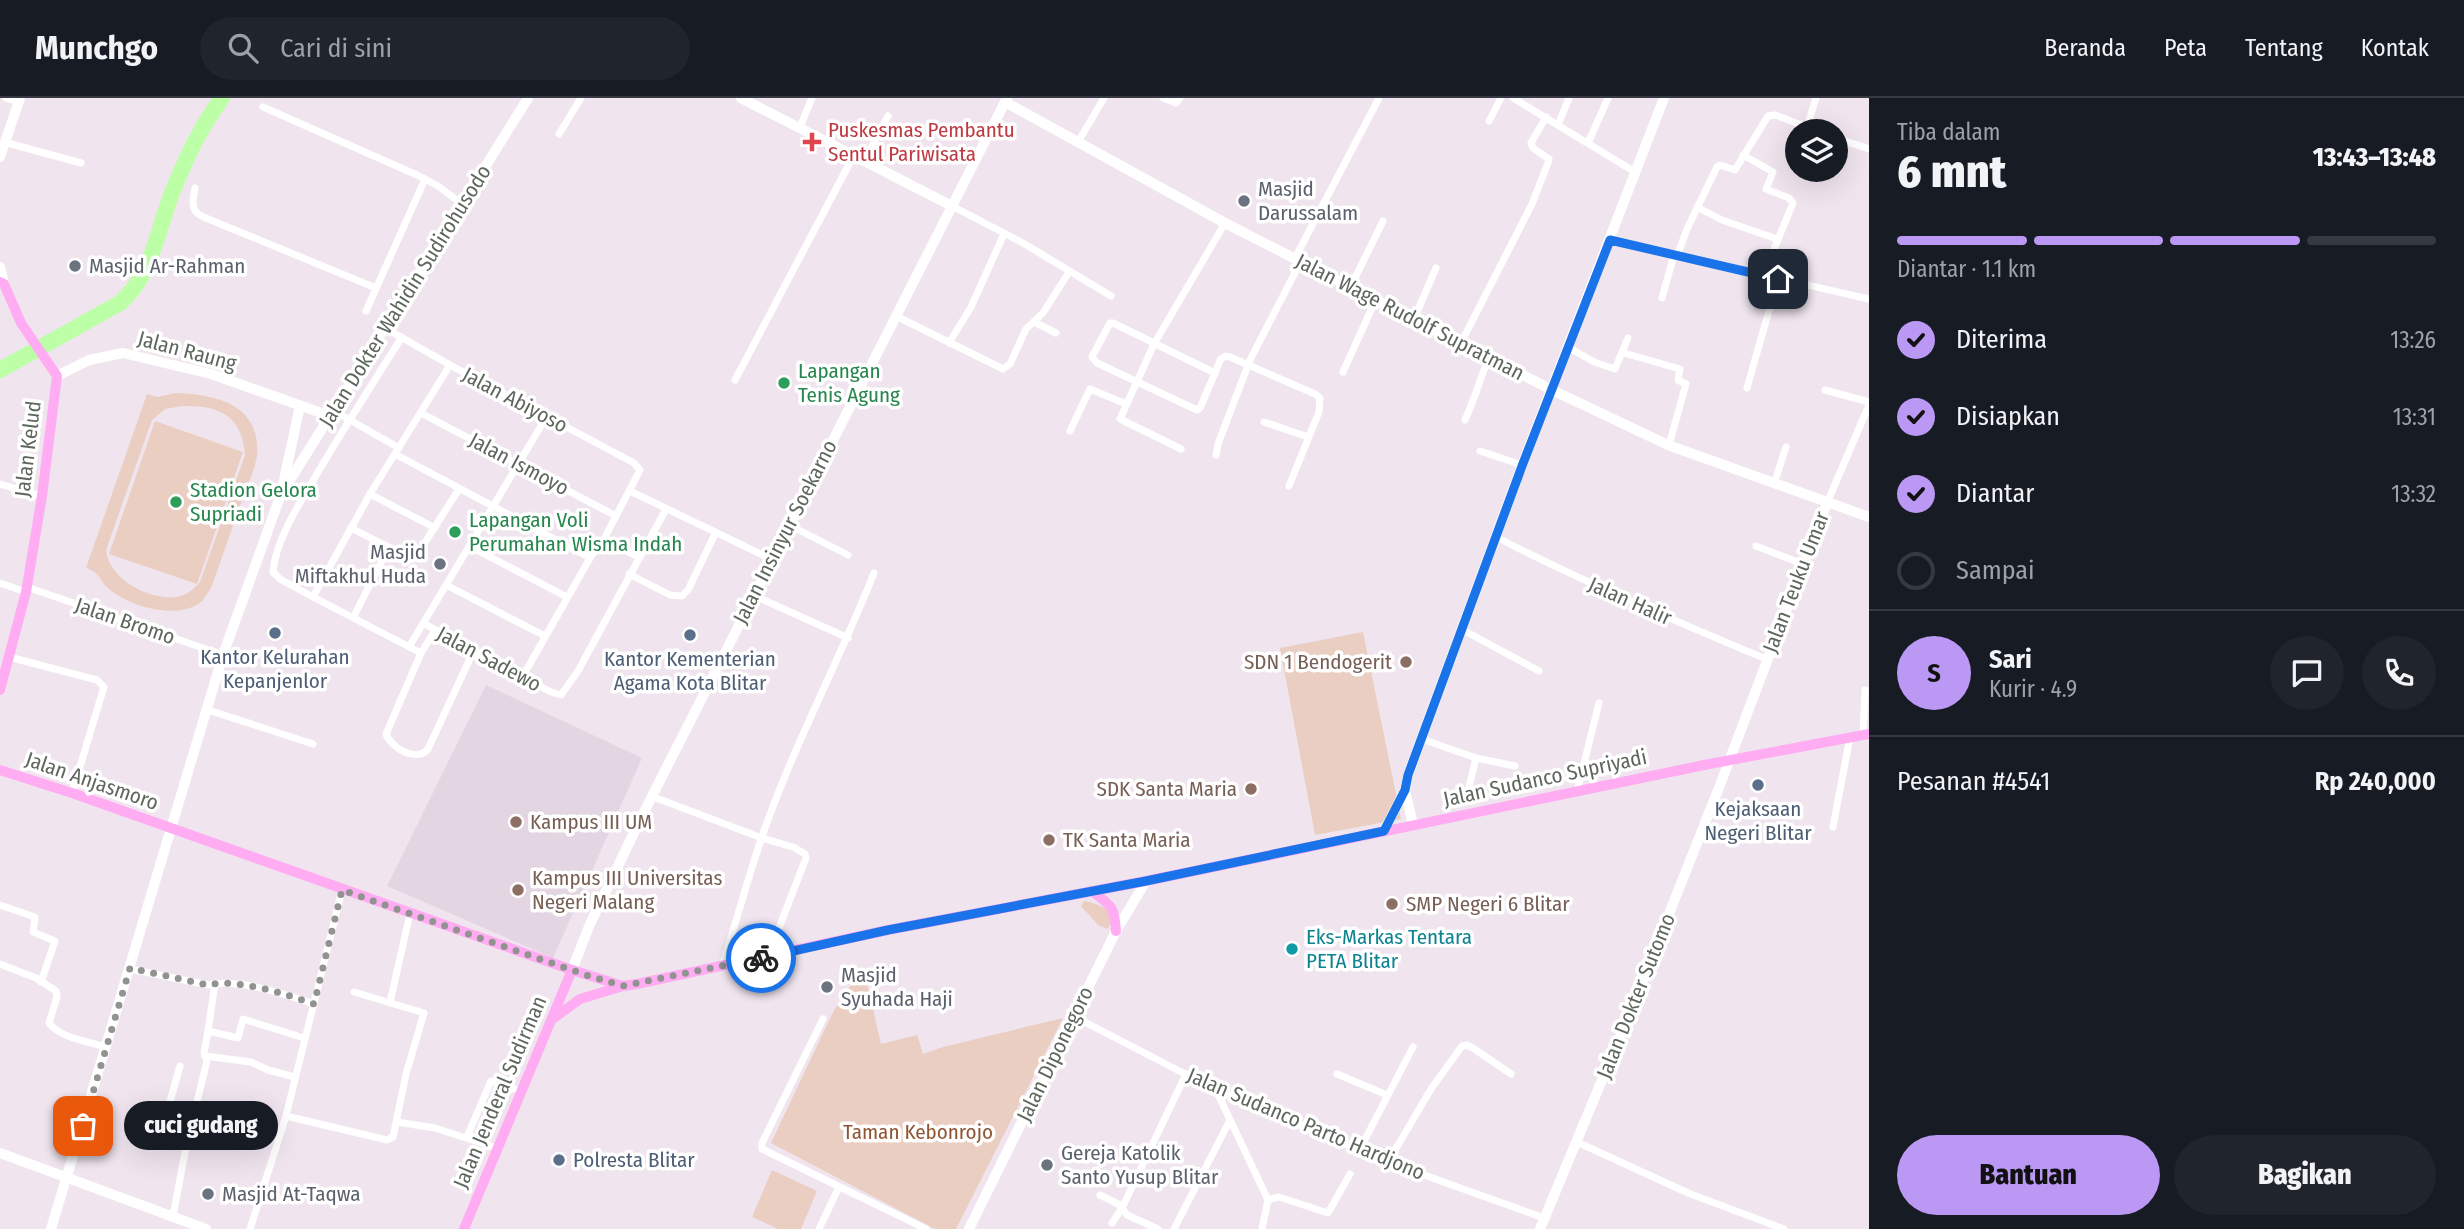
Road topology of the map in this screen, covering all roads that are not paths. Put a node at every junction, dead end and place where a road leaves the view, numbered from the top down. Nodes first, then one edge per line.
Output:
1 (6, 98) edge
2 (528, 98) edge
3 (581, 98) edge
4 (741, 98) edge
5 (812, 98) edge
6 (1104, 98) edge
7 (1163, 98) edge
8 (1180, 98) edge
9 (1379, 98) edge
10 (1501, 98) edge
11 (1513, 98) edge
12 (1569, 98) edge
13 (1608, 98) edge
14 (1664, 98) edge
15 (1816, 98) edge
16 (19, 100) edge
17 (1006, 100) edge
18 (262, 107) dead end
19 (888, 116) dead end
20 (1546, 117) junction
21 (1785, 119) edge
22 (1809, 119) edge
23 (1489, 121) dead end
24 (1558, 125) junction
25 (800, 127) junction
26 (559, 134) dead end
27 (4, 142) junction
28 (1078, 142) junction
29 (1848, 142) edge
30 (1588, 144) junction
31 (1869, 149) edge
32 (854, 155) junction
33 (1743, 155) junction
34 (0, 157) edge
35 (864, 161) junction
36 (81, 163) dead end
37 (1635, 172) junction
38 (425, 179) junction
39 (195, 188) dead end
40 (462, 204) junction
41 (952, 206) junction
42 (1697, 207) junction
43 (1383, 221) dead end
44 (1225, 223) junction
45 (1004, 234) junction
46 (1777, 239) junction
47 (1610, 240) junction
48 (1675, 255) junction
49 (1298, 260) junction
50 (0, 267) edge
51 (1436, 268) dead end
52 (1069, 272) junction
53 (1763, 276) junction
54 (1778, 279) junction
55 (2, 283) edge
56 (1351, 286) junction
57 (376, 288) junction
58 (1111, 296) dead end
59 (1662, 298) dead end
60 (1376, 299) junction
61 (1869, 299) edge
62 (366, 311) dead end
63 (896, 316) junction
64 (1414, 319) junction
65 (1034, 322) junction
66 (387, 329) junction
67 (1056, 333) dead end
68 (402, 337) junction
69 (1628, 338) dead end
70 (949, 343) junction
71 (1461, 343) junction
72 (1154, 344) junction
73 (1568, 347) junction
74 (1623, 353) junction
75 (1489, 357) junction
76 (1249, 363) junction
77 (450, 365) junction
78 (53, 372) junction
79 (1343, 372) dead end
80 (1214, 373) junction
81 (735, 380) dead end
82 (1136, 382) junction
83 (1747, 388) dead end
84 (1552, 390) junction
85 (1825, 390) dead end
86 (1126, 404) junction
87 (300, 406) junction
88 (1868, 408) edge
89 (333, 413) junction
90 (421, 413) junction
91 (547, 416) junction
92 (349, 420) junction
93 (1465, 420) dead end
94 (1264, 422) dead end
95 (1070, 431) dead end
96 (1308, 437) junction
97 (1669, 445) junction
98 (1786, 447) dead end
99 (1181, 449) dead end
100 (397, 451) junction
101 (1480, 451) dead end
102 (1216, 455) dead end
103 (519, 464) junction
104 (1522, 466) junction
105 (0, 484) edge
106 (1774, 484) junction
107 (1289, 486) dead end
108 (459, 489) junction
109 (630, 491) junction
110 (281, 494) junction
111 (370, 494) junction
112 (42, 495) junction
113 (1827, 503) junction
114 (495, 506) junction
115 (666, 509) junction
116 (616, 516) junction
117 (1869, 517) edge
118 (789, 526) junction
119 (351, 528) junction
120 (435, 528) junction
121 (715, 534) junction
122 (1496, 537) junction
123 (604, 538) junction
124 (469, 546) junction
125 (1756, 546) dead end
126 (389, 547) junction
127 (848, 555) dead end
128 (638, 557) junction
129 (590, 558) junction
130 (771, 559) junction
131 (1803, 564) junction
132 (874, 573) dead end
133 (629, 574) junction
134 (0, 583) edge
135 (446, 585) junction
136 (26, 590) junction
137 (753, 595) junction
138 (313, 597) junction
139 (567, 597) junction
140 (354, 616) junction
141 (423, 623) junction
142 (435, 630) junction
143 (1463, 630) junction
144 (545, 636) junction
145 (848, 638) junction
146 (409, 647) junction
147 (474, 650) junction
148 (421, 653) junction
149 (223, 655) junction
150 (9, 657) junction
151 (1766, 659) junction
152 (1539, 671) dead end
153 (523, 676) junction
154 (0, 690) edge
155 (1865, 690) dead end
156 (1599, 703) dead end
157 (208, 710) junction
158 (1866, 734) edge
159 (1850, 737) junction
160 (1422, 739) junction
161 (313, 744) dead end
162 (1476, 758) junction
163 (1728, 761) junction
164 (1515, 766) dead end
165 (0, 770) edge
166 (1469, 786) dead end
167 (1405, 790) junction
168 (1577, 792) junction
169 (72, 793) junction
170 (651, 796) junction
171 (1413, 825) junction
172 (1833, 827) dead end
173 (172, 829) junction
174 (1384, 831) junction
175 (762, 838) junction
176 (1146, 881) junction
177 (342, 890) junction
178 (1092, 891) junction
179 (0, 905) edge
180 (410, 914) junction
181 (1116, 931) junction
182 (773, 955) junction
183 (0, 964) edge
184 (722, 966) junction
185 (130, 968) junction
186 (572, 970) junction
187 (41, 982) junction
188 (215, 983) junction
189 (623, 986) junction
190 (354, 992) dead end
191 (390, 1002) junction
192 (314, 1004) junction
193 (1073, 1016) junction
194 (823, 1019) dead end
195 (549, 1021) junction
196 (208, 1031) junction
197 (304, 1038) junction
198 (107, 1047) junction
199 (1413, 1047) dead end
200 (205, 1056) junction
201 (180, 1066) dead end
202 (1186, 1074) junction
203 (1337, 1074) dead end
204 (1511, 1074) dead end
205 (295, 1077) junction
206 (1216, 1090) junction
207 (520, 1091) junction
208 (1387, 1095) junction
209 (286, 1116) junction
210 (1230, 1120) junction
211 (397, 1122) junction
212 (467, 1138) junction
213 (187, 1142) junction
214 (1577, 1142) junction
215 (497, 1148) junction
216 (1360, 1149) junction
217 (0, 1153) edge
218 (1388, 1162) junction
219 (1350, 1174) dead end
220 (67, 1180) junction
221 (839, 1187) junction
222 (1100, 1195) dead end
223 (1268, 1200) junction
224 (1122, 1207) junction
225 (173, 1216) junction
226 (1544, 1218) junction
227 (1112, 1223) dead end
228 (51, 1229) edge
229 (206, 1229) edge
230 (250, 1229) edge
231 (464, 1229) edge
232 (819, 1229) edge
233 (926, 1229) edge
234 (969, 1229) edge
235 (1158, 1229) edge
236 (1174, 1229) edge
237 (1262, 1229) edge
238 (1540, 1229) edge
239 (1784, 1229) edge

1 - 16 street
2 - 40 main road, Jalan Dokter Wahidin Sudirohusodo
3 - 26 street
4 - 25 main road
5 - 25 street
6 - 28 street
7 - 8 street
9 - 49 street
10 - 23 street
11 - 20 street
12 - 24 street
13 - 30 street
14 - 37 main road
15 - 22 street
16 - 27 main road
17 - 28 main road, Jalan Wage Rudolf Supratman
17 - 41 main road, Jalan Insinyur Soekarno
18 - 38 street
19 - 35 street
20 - 24 street
20 - 71 street
21 - 33 street
24 - 30 street
25 - 32 main road
27 - 34 main road
27 - 36 street
28 - 44 main road, Jalan Wage Rudolf Supratman
29 - 31 street
30 - 37 street
32 - 35 main road
32 - 81 street
33 - 42 street
33 - 46 street
35 - 41 main road
37 - 47 main road
38 - 40 street
38 - 57 street
39 - 57 street
40 - 66 main road, Jalan Dokter Wahidin Sudirohusodo
41 - 45 street
41 - 63 main road, Jalan Insinyur Soekarno
42 - 46 street
42 - 48 street
43 - 56 street
44 - 49 main road, Jalan Wage Rudolf Supratman
44 - 72 street
45 - 52 street
45 - 70 street
46 - 53 street
47 - 48 street
47 - 73 main road
48 - 53 street
48 - 59 street
49 - 56 main road, Jalan Wage Rudolf Supratman
49 - 76 street
50 - 55 main road
51 - 64 street
52 - 58 street
52 - 65 street
53 - 54 street
54 - 61 street
54 - 83 street
55 - 78 main road
56 - 60 main road, Jalan Wage Rudolf Supratman
57 - 62 street
60 - 64 main road, Jalan Wage Rudolf Supratman
60 - 79 street
63 - 70 street
63 - 118 main road, Jalan Insinyur Soekarno
64 - 71 main road, Jalan Wage Rudolf Supratman
65 - 67 street
65 - 70 street
66 - 68 street, Jalan Abiyoso
66 - 89 main road, Jalan Dokter Wahidin Sudirohusodo
68 - 77 street, Jalan Abiyoso
68 - 92 street
69 - 74 street
71 - 75 main road, Jalan Wage Rudolf Supratman
72 - 80 street
72 - 82 street
72 - 82 street
73 - 74 street
73 - 84 main road
74 - 97 street
75 - 84 main road, Jalan Wage Rudolf Supratman
75 - 93 street
76 - 80 street
76 - 96 street
76 - 102 street
77 - 90 street
77 - 91 street, Jalan Abiyoso
78 - 87 main road, Jalan Raung
78 - 112 main road, Jalan Kelud
80 - 82 street
82 - 86 street
84 - 97 main road, Jalan Wage Rudolf Supratman
84 - 104 main road
85 - 88 street
86 - 95 street
86 - 99 street
87 - 89 main road, Jalan Raung
87 - 110 main road, Jalan Dokter Wahidin Sudirohusodo
88 - 113 street, Jalan Teuku Umar
89 - 92 street
89 - 110 main road, Jalan Dokter Wahidin Sudirohusodo
90 - 100 street
90 - 103 street, Jalan Ismoyo
91 - 103 street
91 - 109 street, Jalan Abiyoso
92 - 100 street
92 - 138 street
94 - 96 street
96 - 107 street
97 - 106 main road, Jalan Wage Rudolf Supratman
98 - 106 street
100 - 108 street
100 - 111 street
101 - 104 street
103 - 114 street
103 - 116 street, Jalan Ismoyo
104 - 122 main road
105 - 112 street
106 - 113 main road, Jalan Wage Rudolf Supratman
108 - 114 street
108 - 120 street
109 - 115 street
109 - 116 street
110 - 149 main road, Jalan Dokter Wahidin Sudirohusodo
111 - 119 street
111 - 120 street
112 - 136 main road, Jalan Kelud
113 - 117 main road, Jalan Wage Rudolf Supratman
113 - 131 main road, Jalan Teuku Umar
114 - 124 street
114 - 129 street
115 - 121 street
115 - 128 street
116 - 123 street
118 - 127 street
118 - 130 main road, Jalan Insinyur Soekarno
119 - 126 street
119 - 138 street
120 - 126 street
121 - 130 street
121 - 133 street
122 - 143 main road
122 - 151 street, Jalan Halir
123 - 128 street
123 - 129 street
124 - 135 street
124 - 139 street
125 - 131 street
126 - 140 street
128 - 133 street
129 - 139 street
130 - 137 main road, Jalan Insinyur Soekarno
131 - 151 main road, Jalan Teuku Umar
132 - 145 street
133 - 153 street, Jalan Sadewo
134 - 136 street, Jalan Bromo
135 - 141 street
135 - 144 street
136 - 149 street, Jalan Bromo
136 - 150 main road, Jalan Kelud
137 - 145 street
137 - 170 main road, Jalan Insinyur Soekarno
138 - 140 street
139 - 144 street
140 - 146 street
141 - 142 street, Jalan Sadewo
141 - 146 street
142 - 147 street, Jalan Sadewo
142 - 148 street
143 - 152 street
143 - 160 main road
144 - 153 street
145 - 175 street
146 - 148 street
147 - 148 street
147 - 153 street, Jalan Sadewo
149 - 157 main road, Jalan Dokter Wahidin Sudirohusodo
150 - 154 main road, Jalan Kelud
150 - 169 street
151 - 163 main road, Jalan Teuku Umar
155 - 158 street
156 - 168 street
157 - 161 street
157 - 173 main road, Jalan Dokter Wahidin Sudirohusodo
158 - 159 main road, Jalan Sudanco Supriyadi
159 - 163 main road, Jalan Sudanco Supriyadi
159 - 172 street
160 - 162 street
160 - 167 main road
162 - 164 street
162 - 166 street
163 - 168 main road, Jalan Sudanco Supriyadi
163 - 214 main road, Jalan Dokter Sutomo
165 - 169 main road, Jalan Anjasmoro
167 - 171 main road
167 - 174 main road
168 - 171 main road, Jalan Sudanco Supriyadi
169 - 173 main road, Jalan Anjasmoro
170 - 175 street
170 - 186 main road, Jalan Insinyur Soekarno
171 - 174 main road, Jalan Sudanco Supriyadi
173 - 177 main road, Jalan Anjasmoro
173 - 185 main road, Jalan Dokter Wahidin Sudirohusodo
174 - 176 main road, Jalan Sudanco Supriyadi
175 - 182 street
175 - 184 street
176 - 178 main road, Jalan Sudanco Supriyadi
176 - 181 main road, Jalan Diponegoro
177 - 180 main road, Jalan Sudanco Supriyadi
177 - 192 street
178 - 181 main road
178 - 182 main road, Jalan Sudanco Supriyadi
179 - 187 street
180 - 186 main road, Jalan Sudanco Supriyadi
180 - 191 street
181 - 193 main road, Jalan Diponegoro
182 - 184 main road, Jalan Sudanco Supriyadi
183 - 187 street
184 - 189 main road, Jalan Sudanco Supriyadi
185 - 188 street
185 - 198 main road, Jalan Dokter Wahidin Sudirohusodo
186 - 189 main road, Jalan Sudanco Supriyadi
186 - 195 main road, Jalan Jenderal Sudirman
187 - 198 street
188 - 192 street
188 - 196 street
189 - 195 main road
190 - 191 street
191 - 211 street
192 - 197 street
193 - 202 street, Jalan Sudanco Parto Hardjono
193 - 234 main road, Jalan Diponegoro
194 - 221 street
195 - 207 main road, Jalan Jenderal Sudirman
196 - 197 street
196 - 200 street
197 - 205 street
198 - 220 main road, Jalan Dokter Wahidin Sudirohusodo
199 - 208 street
200 - 205 street
200 - 213 street
201 - 213 street
202 - 206 street, Jalan Sudanco Parto Hardjono
202 - 224 street
203 - 208 street
204 - 218 street
205 - 209 street
206 - 210 street
206 - 216 street, Jalan Sudanco Parto Hardjono
207 - 212 street
207 - 215 main road, Jalan Jenderal Sudirman
208 - 216 street
209 - 211 street
209 - 230 street
210 - 223 street
210 - 236 street
211 - 212 street
212 - 215 street
213 - 225 street
214 - 226 main road, Jalan Dokter Sutomo
214 - 239 street
215 - 231 main road, Jalan Jenderal Sudirman
216 - 218 street, Jalan Sudanco Parto Hardjono
217 - 220 main road
218 - 226 street, Jalan Sudanco Parto Hardjono
219 - 223 street
220 - 225 main road
220 - 228 main road, Jalan Dokter Wahidin Sudirohusodo
221 - 232 street
221 - 233 street
222 - 224 street
223 - 237 street
224 - 227 street
224 - 235 street
225 - 229 main road
226 - 238 main road, Jalan Dokter Sutomo

